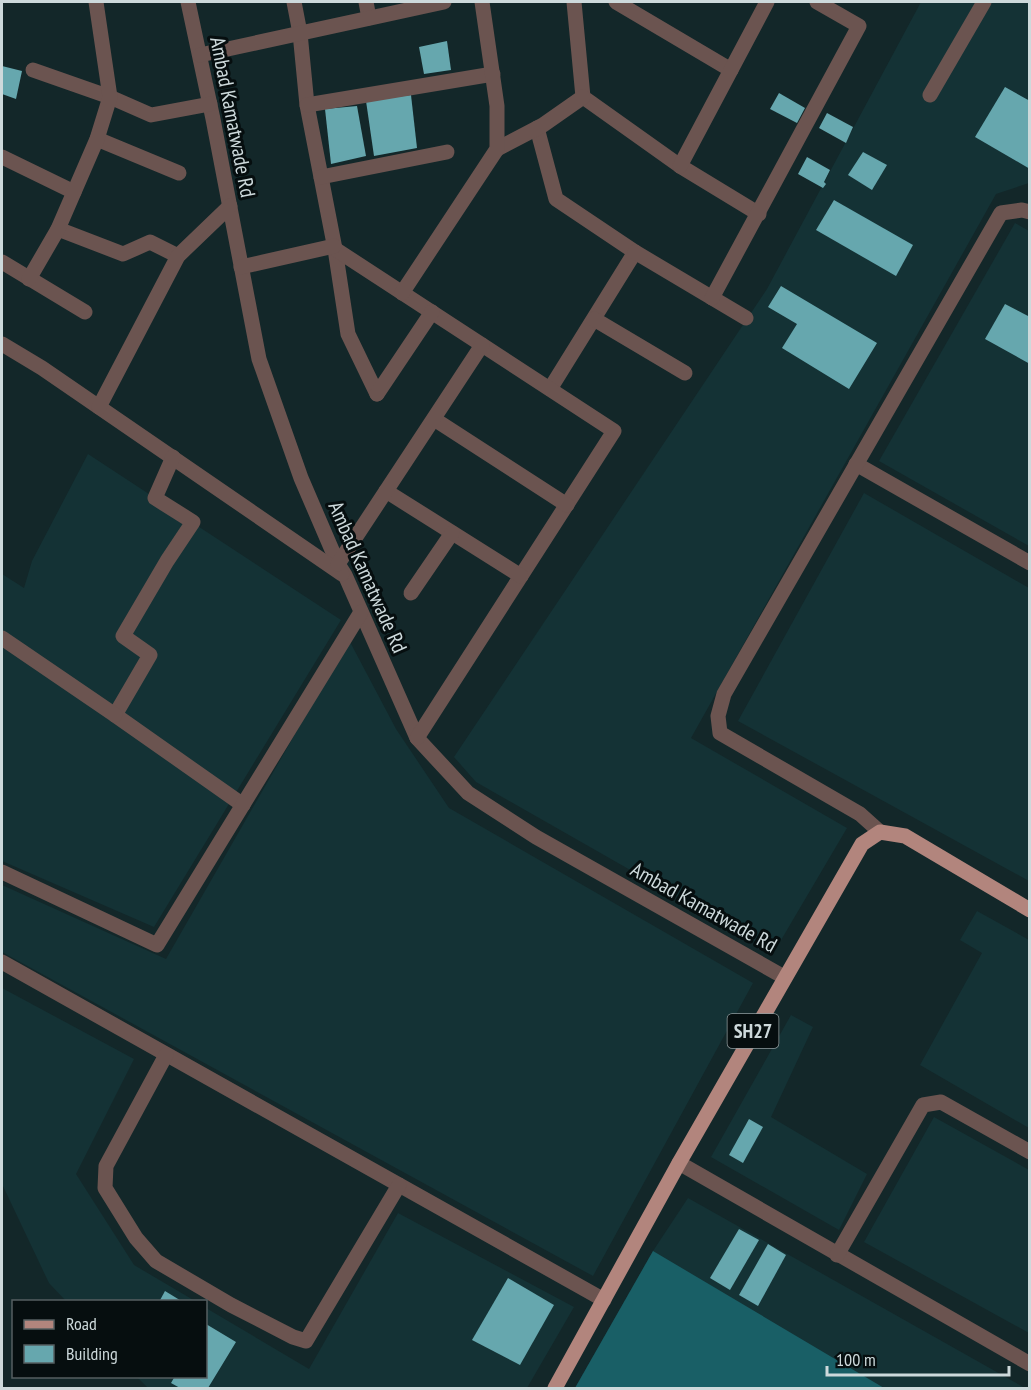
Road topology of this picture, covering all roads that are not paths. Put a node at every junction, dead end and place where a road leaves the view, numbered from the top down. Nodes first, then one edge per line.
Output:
1 (96, 2) edge
2 (188, 2) edge
3 (294, 2) edge
4 (366, 2) edge
5 (444, 2) edge
6 (482, 2) edge
7 (574, 2) edge
8 (616, 2) edge
9 (767, 2) edge
10 (817, 2) edge
11 (984, 2) edge
12 (369, 18) junction
13 (300, 33) junction
14 (200, 55) junction
15 (33, 70) dead end
16 (731, 70) junction
17 (493, 74) junction
18 (930, 95) dead end
19 (110, 97) junction
20 (583, 97) junction
21 (210, 104) junction
22 (307, 105) junction
23 (537, 128) junction
24 (97, 139) junction
25 (497, 149) junction
26 (447, 152) dead end
27 (2, 157) edge
28 (680, 166) junction
29 (179, 173) dead end
30 (321, 177) junction
31 (74, 192) junction
32 (230, 206) junction
33 (1029, 212) edge
34 (759, 214) junction
35 (58, 228) junction
36 (335, 248) junction
37 (635, 252) junction
38 (178, 256) junction
39 (2, 262) edge
40 (242, 267) junction
41 (29, 279) junction
42 (402, 293) junction
43 (712, 298) junction
44 (85, 312) dead end
45 (432, 312) junction
46 (746, 318) dead end
47 (594, 319) junction
48 (2, 344) edge
49 (482, 345) junction
50 (685, 373) dead end
51 (550, 389) junction
52 (99, 407) junction
53 (434, 419) junction
54 (173, 457) junction
55 (856, 465) junction
56 (386, 491) junction
57 (567, 505) junction
58 (452, 533) junction
59 (1029, 563) edge
60 (341, 570) junction
61 (521, 576) junction
62 (411, 593) dead end
63 (361, 612) junction
64 (2, 638) edge
65 (116, 715) junction
66 (417, 738) junction
67 (243, 805) junction
68 (880, 832) junction
69 (2, 872) edge
70 (1029, 910) edge
71 (2, 962) edge
72 (784, 977) junction
73 (166, 1055) junction
74 (1029, 1152) edge
75 (679, 1163) junction
76 (399, 1185) junction
77 (837, 1254) junction
78 (604, 1300) junction
79 (1029, 1364) edge
80 (555, 1389) edge

1 - 19 street
2 - 14 street, Ambad Kamatwade Rd
3 - 13 street
4 - 12 street
5 - 12 street
6 - 17 street
7 - 20 street
8 - 16 street
9 - 16 street
10 - 34 street
11 - 18 street
12 - 13 street
13 - 14 street
13 - 22 street
14 - 21 street, Ambad Kamatwade Rd
15 - 19 street
16 - 28 street
17 - 22 street
17 - 25 street
19 - 21 street
19 - 24 street
20 - 23 street
20 - 28 street
21 - 32 street, Ambad Kamatwade Rd
22 - 30 street
23 - 25 street
23 - 37 street
24 - 29 street
24 - 31 street
25 - 42 street
26 - 30 street
27 - 31 street
28 - 34 street
30 - 36 street
31 - 35 street
32 - 38 street
32 - 40 street, Ambad Kamatwade Rd
33 - 55 street
34 - 43 street
35 - 38 street
35 - 41 street
36 - 40 street
36 - 42 street
36 - 45 street
37 - 43 street
37 - 47 street
38 - 52 street
39 - 41 street
40 - 60 street, Ambad Kamatwade Rd
41 - 44 street
42 - 45 street
43 - 46 street
45 - 49 street
47 - 50 street
47 - 51 street
48 - 52 street
49 - 51 street
49 - 53 street
51 - 57 street
52 - 54 street
53 - 56 street
53 - 57 street
54 - 60 street
54 - 65 street
55 - 59 street
55 - 68 street
56 - 58 street
56 - 60 street
57 - 61 street
58 - 61 street
58 - 62 street
60 - 63 street, Ambad Kamatwade Rd
61 - 66 street
63 - 66 street, Ambad Kamatwade Rd
63 - 67 street
64 - 65 street
65 - 67 street
66 - 72 street, Ambad Kamatwade Rd
67 - 69 street
68 - 70 main road
68 - 72 main road, SH27 / SH27
71 - 73 street
72 - 75 main road, SH27 / SH27
73 - 76 street
73 - 76 street
74 - 77 street
75 - 77 street
75 - 78 main road, SH27 / SH27
76 - 78 street
77 - 79 street
78 - 80 main road, SH27 / SH27

